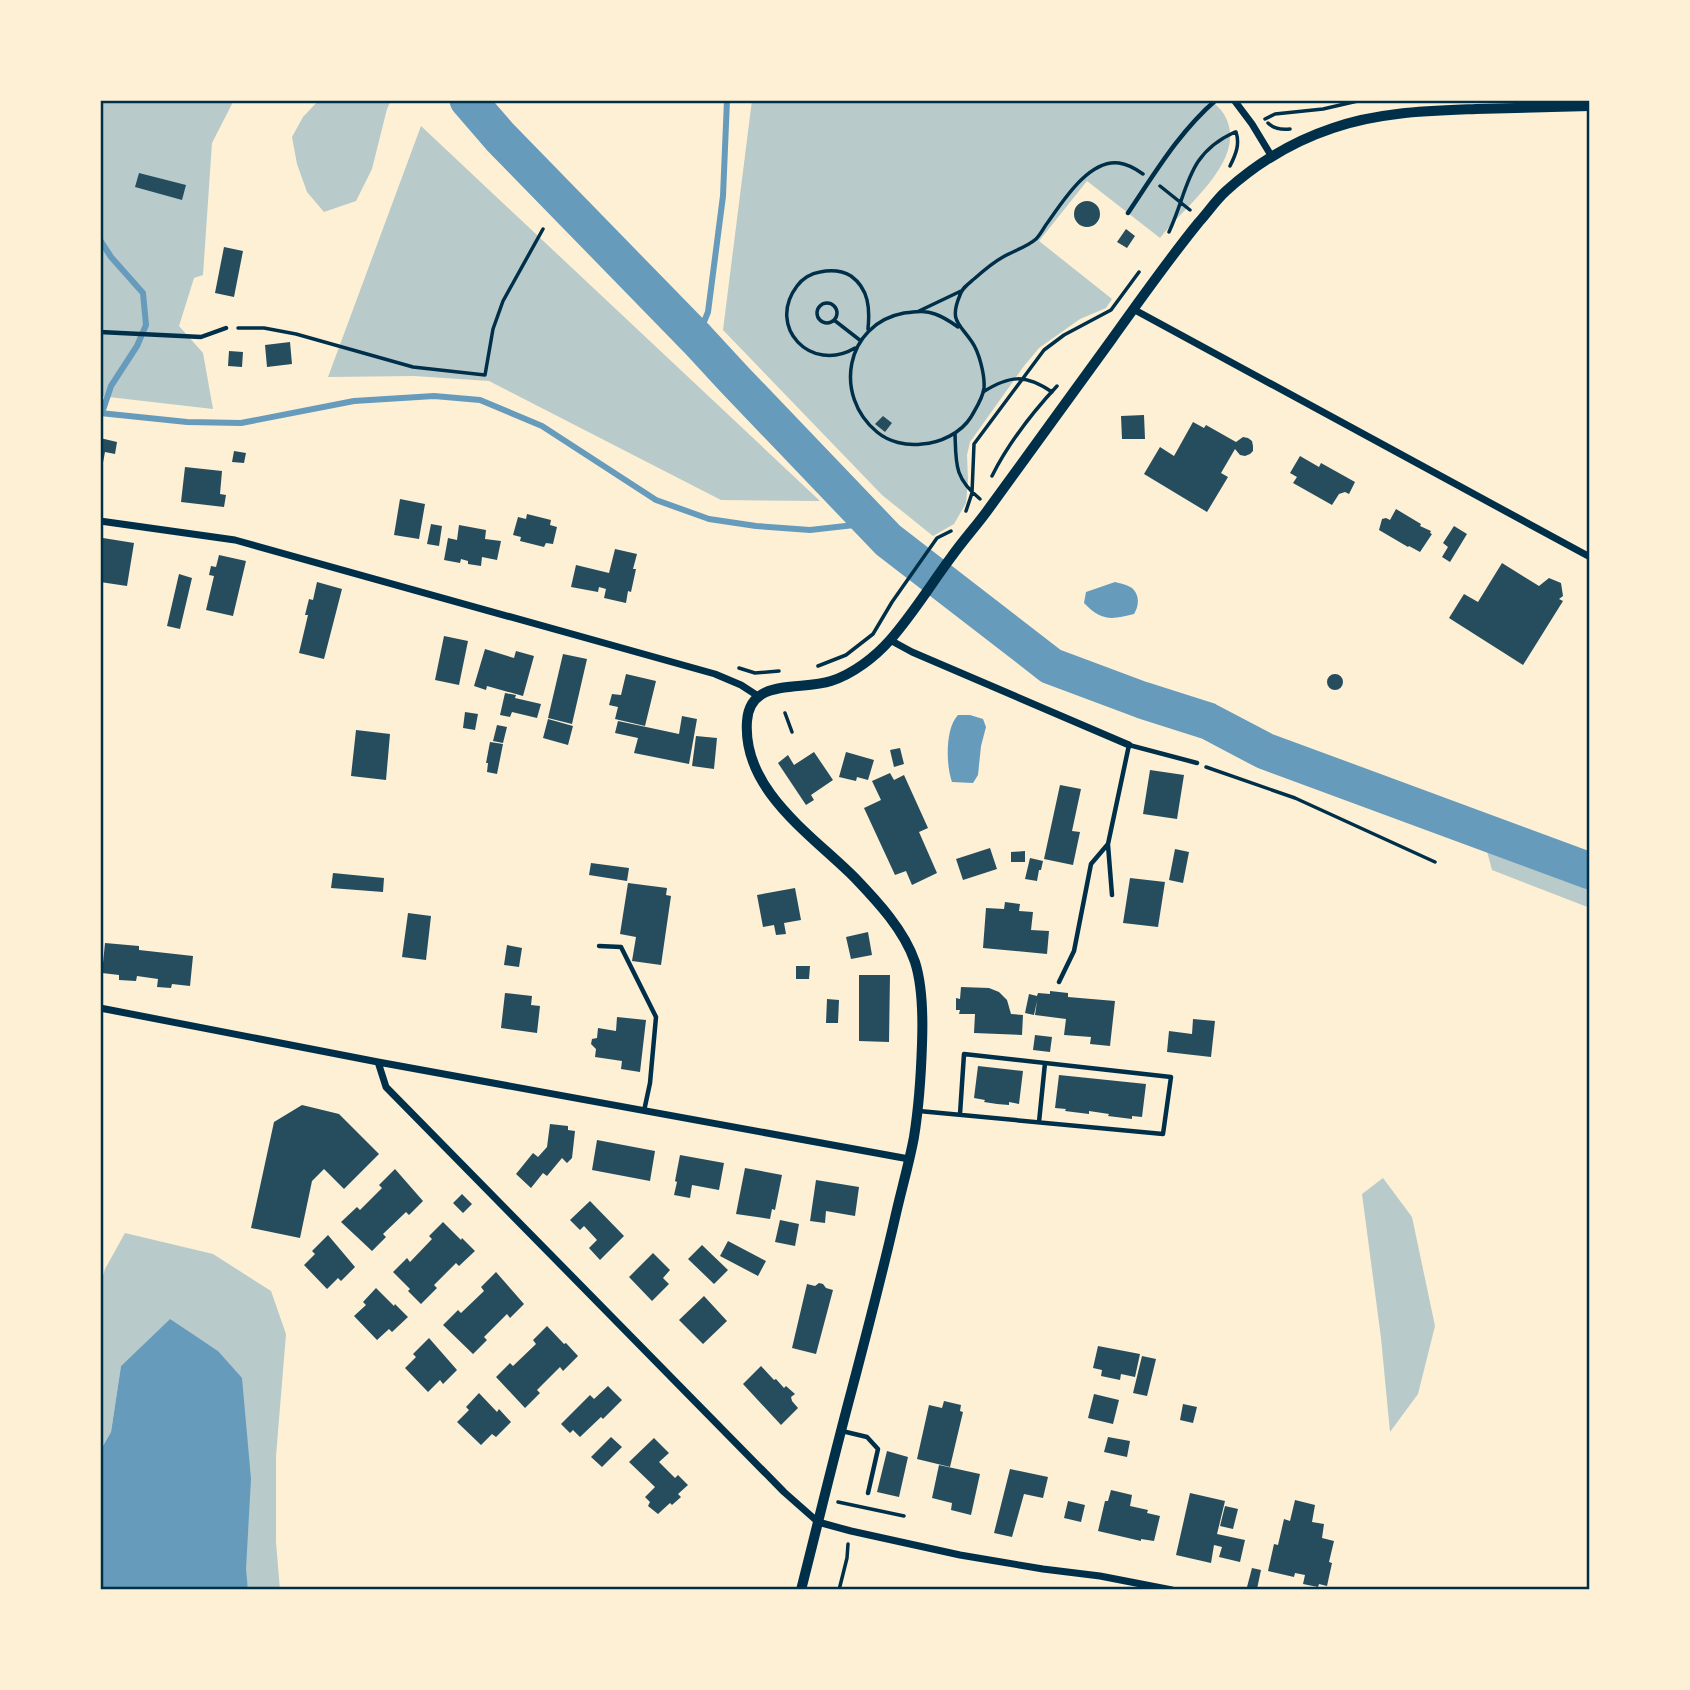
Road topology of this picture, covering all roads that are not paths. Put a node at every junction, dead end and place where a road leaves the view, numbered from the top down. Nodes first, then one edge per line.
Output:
1 (1216, 100) edge
2 (1234, 100) edge
3 (1590, 106) edge
4 (1272, 158) junction
5 (1128, 213) dead end
6 (1133, 309) junction
7 (226, 328) road end
8 (100, 332) edge
9 (100, 521) edge
10 (1590, 556) edge
11 (890, 640) junction
12 (758, 696) junction
13 (1129, 745) junction
14 (1197, 763) road end
15 (1108, 844) junction
16 (1112, 895) dead end
17 (599, 946) dead end
18 (1059, 982) dead end
19 (100, 1008) edge
20 (378, 1062) junction
21 (1045, 1063) junction
22 (644, 1111) junction
23 (918, 1111) junction
24 (960, 1114) junction
25 (1038, 1122) junction
26 (909, 1159) junction
27 (841, 1431) junction
28 (868, 1493) dead end
29 (818, 1522) junction
30 (801, 1590) edge
31 (1172, 1590) edge

1 - 5 lane
2 - 4 street
3 - 4 street
4 - 6 street
6 - 10 street
6 - 11 street
7 - 8 lane
9 - 12 street
11 - 12 street
11 - 13 street
12 - 23 street
13 - 14 lane
13 - 15 lane
15 - 16 lane
15 - 18 lane
17 - 22 lane
19 - 20 street
20 - 22 street
20 - 29 street
21 - 24 lane
21 - 25 lane
21 - 25 lane
22 - 26 street
23 - 24 lane
23 - 26 street
24 - 25 lane
26 - 27 street
27 - 28 lane
27 - 29 street
29 - 30 street
29 - 31 street

